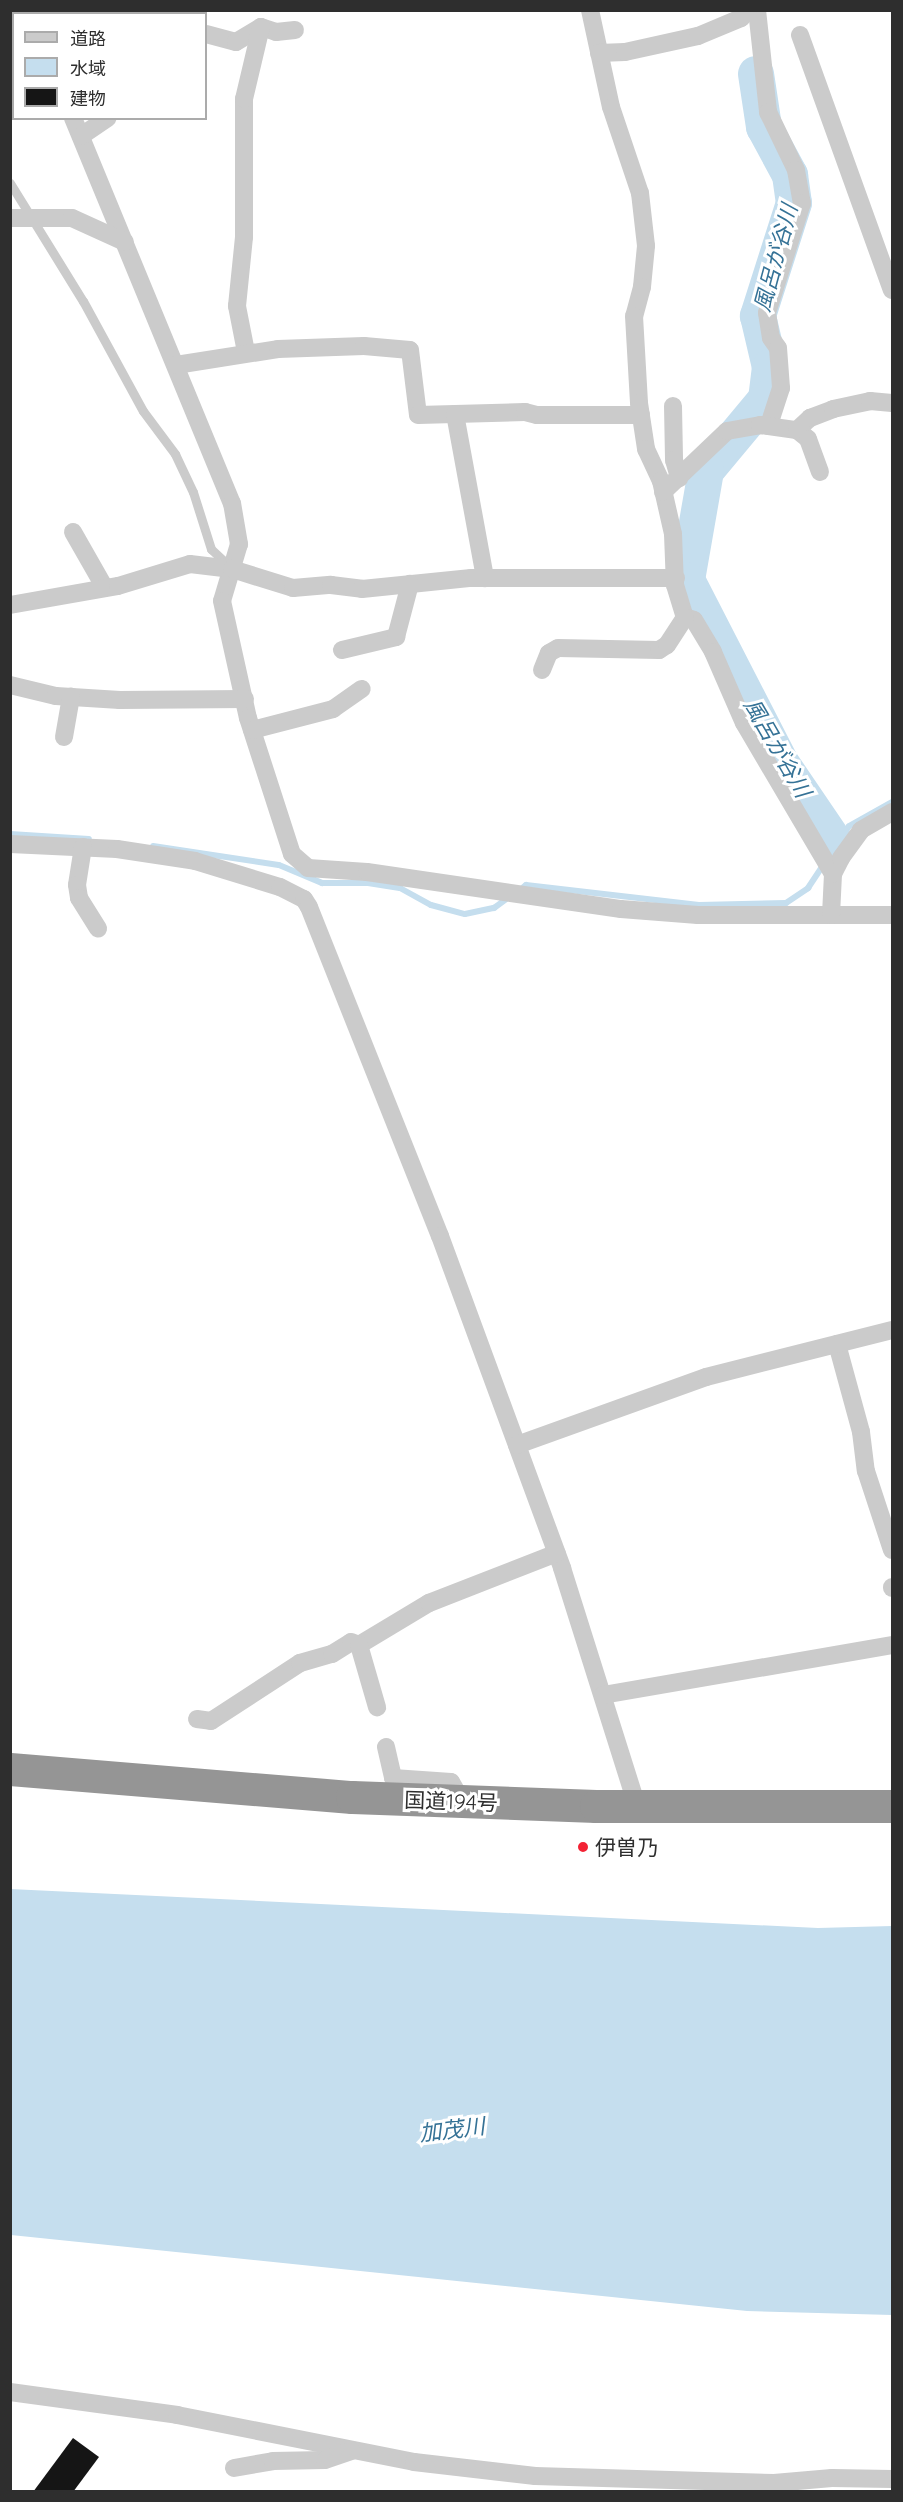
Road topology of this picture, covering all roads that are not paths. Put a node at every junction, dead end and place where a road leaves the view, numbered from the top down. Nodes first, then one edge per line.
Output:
1 (590, 10) edge
2 (748, 10) edge
3 (757, 10) edge
4 (261, 27) junction
5 (295, 30) dead end
6 (207, 34) edge
7 (800, 35) dead end
8 (599, 53) junction
9 (75, 120) edge
10 (105, 120) edge
11 (81, 136) junction
12 (10, 183) edge
13 (30, 217) junction
14 (10, 218) edge
15 (125, 242) junction
16 (892, 290) edge
17 (246, 352) junction
18 (176, 365) junction
19 (892, 403) edge
20 (673, 406) dead end
21 (455, 414) junction
22 (641, 415) junction
23 (769, 426) junction
24 (797, 430) junction
25 (820, 472) dead end
26 (678, 478) junction
27 (663, 492) junction
28 (73, 532) dead end
29 (232, 569) junction
30 (485, 578) junction
31 (676, 578) junction
32 (410, 584) junction
33 (105, 588) junction
34 (10, 605) edge
35 (685, 617) junction
36 (342, 650) dead end
37 (542, 670) dead end
38 (10, 685) edge
39 (362, 689) dead end
40 (71, 697) junction
41 (245, 699) junction
42 (252, 730) junction
43 (64, 737) dead end
44 (892, 812) edge
45 (10, 844) edge
46 (83, 847) junction
47 (307, 869) junction
48 (833, 874) junction
49 (295, 892) junction
50 (831, 915) junction
51 (892, 915) edge
52 (98, 929) dead end
53 (892, 1330) edge
54 (837, 1344) junction
55 (517, 1444) junction
56 (892, 1550) edge
57 (557, 1553) junction
58 (359, 1645) junction
59 (892, 1645) edge
60 (603, 1695) junction
61 (377, 1707) dead end
62 (197, 1719) dead end
63 (386, 1747) dead end
64 (10, 1769) edge
65 (462, 1801) junction
66 (637, 1806) junction
67 (892, 1806) edge
68 (10, 2392) edge
69 (353, 2451) junction
70 (234, 2468) dead end
71 (892, 2479) edge
72 (774, 2483) junction
73 (805, 2492) edge

1 - 8 street
2 - 8 street
3 - 23 street
4 - 5 street
4 - 6 street
4 - 17 street
7 - 16 street
8 - 22 street
9 - 11 street
10 - 11 street
11 - 15 street
12 - 13 lane
13 - 14 street
13 - 15 street
13 - 29 lane
15 - 18 street
17 - 18 street
17 - 21 street
18 - 29 street
19 - 24 street
20 - 26 street
21 - 22 street
21 - 30 street
22 - 27 street
23 - 24 street
23 - 26 street
24 - 25 street
26 - 27 street
27 - 31 street
28 - 33 street
29 - 32 street
29 - 33 street
29 - 41 street
30 - 31 street
30 - 32 street
31 - 35 street
32 - 36 street
33 - 34 street
35 - 37 street
35 - 48 street
38 - 40 street
39 - 42 street
40 - 41 street
40 - 43 street
41 - 42 street
42 - 47 street
44 - 48 street
45 - 46 street
46 - 49 street
46 - 52 street
47 - 49 street
47 - 50 street
48 - 50 street
49 - 55 street
50 - 51 street
53 - 54 street
54 - 55 street
54 - 56 street
55 - 57 street
57 - 58 street
57 - 60 street
58 - 61 street
58 - 62 street
59 - 60 street
60 - 66 street
63 - 65 street
64 - 65 highway, 国道194号
65 - 66 highway, 国道194号
66 - 67 highway, 国道194号
68 - 69 street
69 - 70 street
69 - 72 street
71 - 72 street
72 - 73 street

